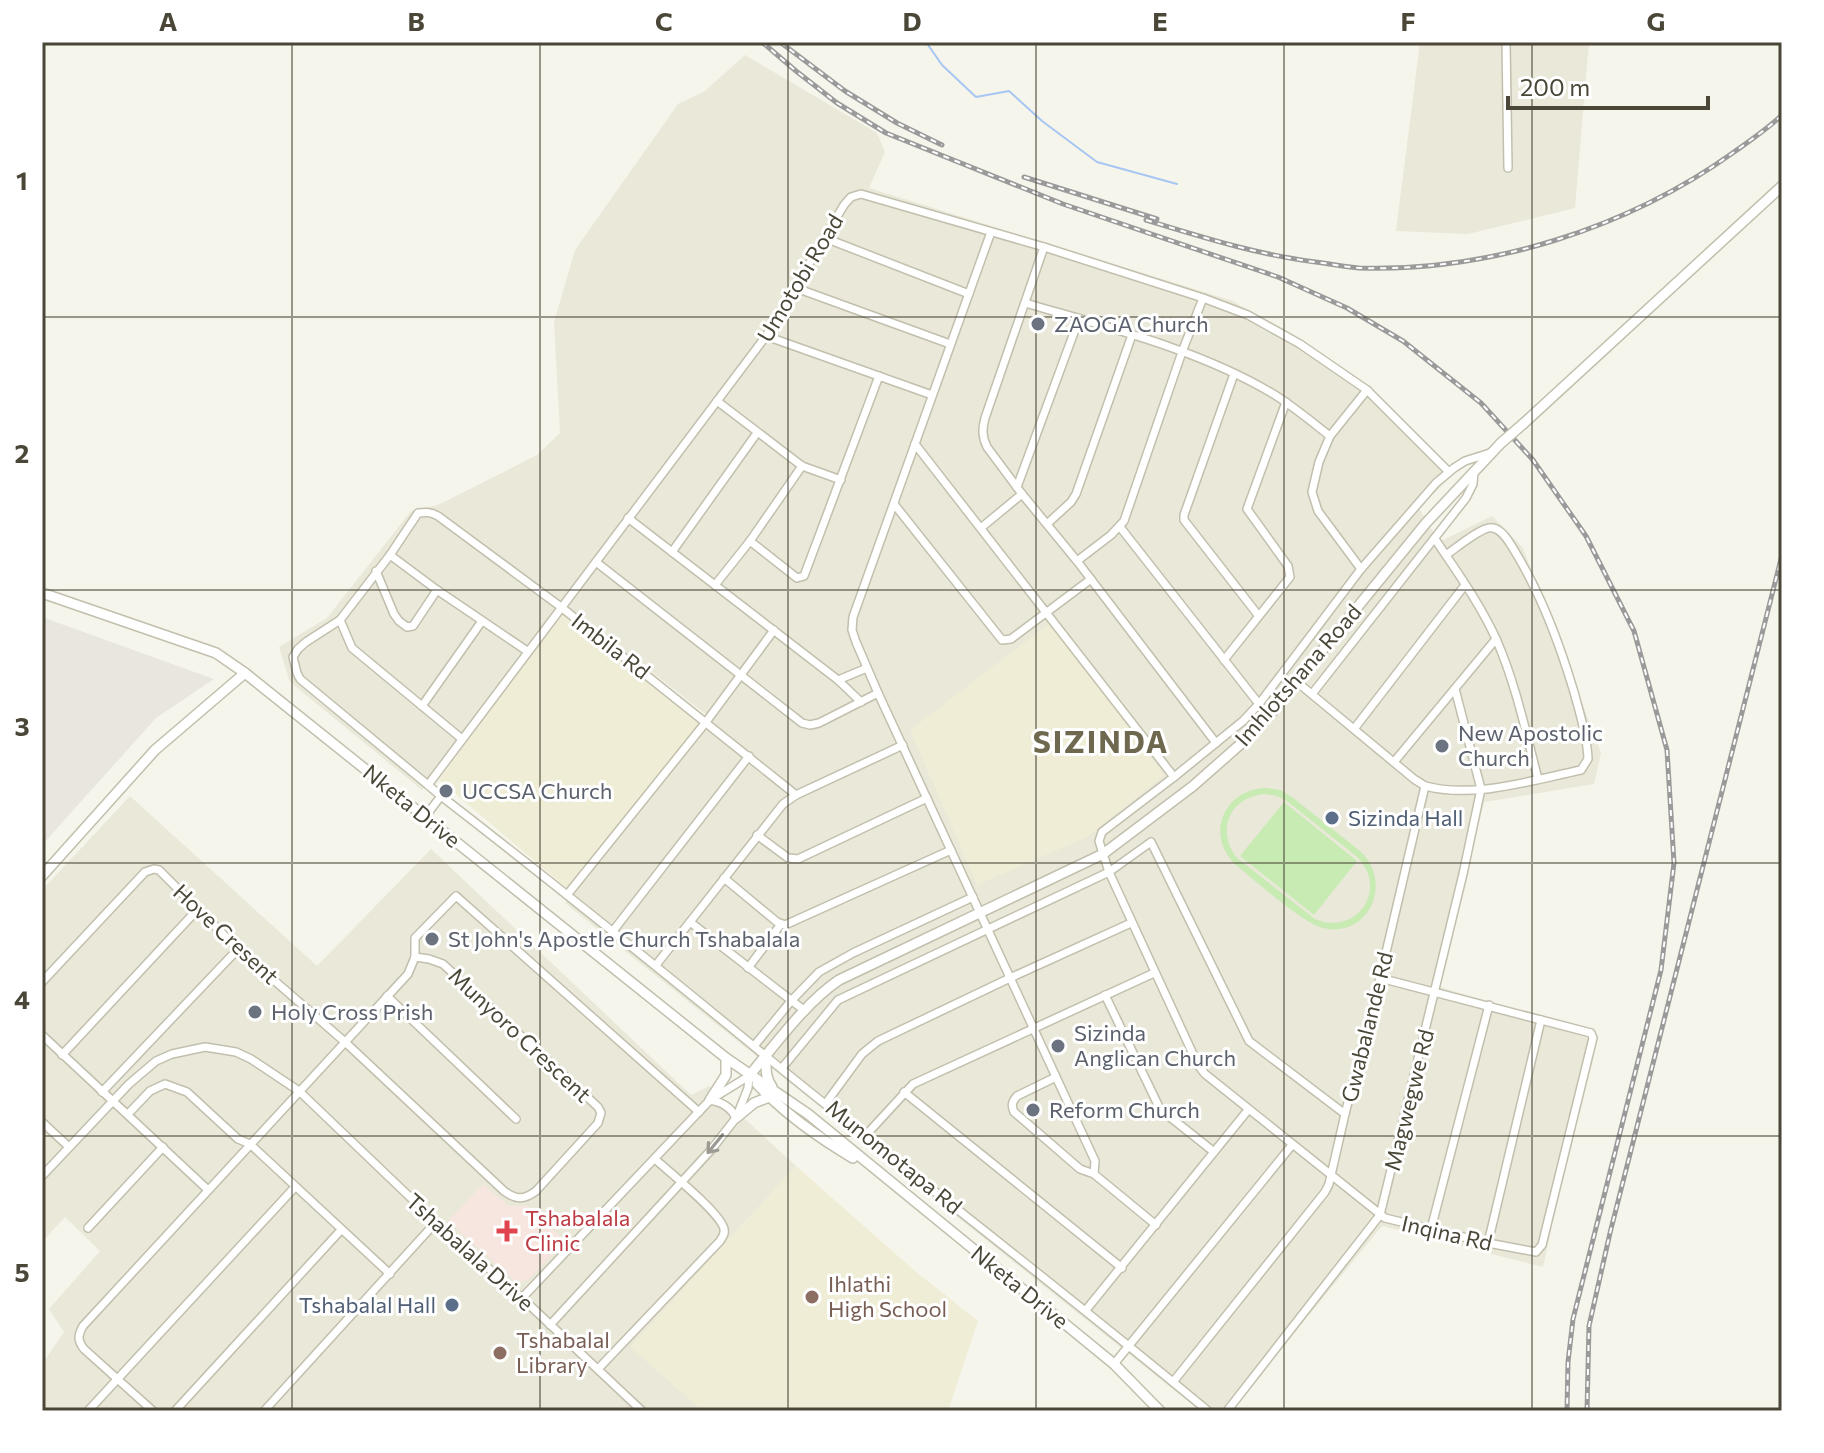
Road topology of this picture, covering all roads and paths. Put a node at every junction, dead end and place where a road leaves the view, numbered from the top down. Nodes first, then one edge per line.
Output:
1 (1506, 42) edge
2 (1508, 168) dead end
3 (1782, 186) edge
4 (991, 232) junction
5 (825, 238) junction
6 (1044, 247) junction
7 (796, 288) junction
8 (969, 294) junction
9 (1203, 298) junction
10 (1025, 303) junction
11 (1079, 319) junction
12 (1132, 335) junction
13 (766, 336) junction
14 (950, 344) junction
15 (1182, 352) junction
16 (1234, 374) junction
17 (879, 376) junction
18 (1367, 390) junction
19 (932, 395) junction
20 (717, 401) junction
21 (1286, 402) junction
22 (757, 433) junction
23 (1330, 436) junction
24 (915, 444) junction
25 (1492, 452) junction
26 (802, 466) junction
27 (1449, 472) junction
28 (1474, 472) junction
29 (841, 480) junction
30 (1020, 490) junction
31 (894, 504) junction
32 (628, 518) junction
33 (1047, 524) junction
34 (982, 527) junction
35 (1120, 527) junction
36 (1435, 539) junction
37 (750, 541) junction
38 (672, 552) junction
39 (390, 555) junction
40 (1446, 555) junction
41 (1077, 561) junction
42 (596, 562) junction
43 (1361, 569) junction
44 (376, 571) junction
45 (1091, 579) junction
46 (715, 585) junction
47 (1465, 585) junction
48 (437, 590) junction
49 (42, 593) edge
50 (561, 607) junction
51 (1047, 612) junction
52 (1258, 615) junction
53 (340, 620) junction
54 (482, 621) junction
55 (774, 630) junction
56 (1496, 639) junction
57 (527, 651) junction
58 (1224, 660) junction
59 (867, 668) junction
60 (245, 673) junction
61 (741, 675) junction
62 (838, 680) junction
63 (1297, 682) junction
64 (1455, 689) junction
65 (878, 693) junction
66 (1312, 694) junction
67 (861, 702) junction
68 (1259, 704) junction
69 (422, 706) junction
70 (706, 722) junction
71 (1354, 729) junction
72 (462, 739) junction
73 (1216, 743) junction
74 (903, 745) junction
75 (749, 756) junction
76 (1394, 762) junction
77 (1174, 777) junction
78 (1538, 779) junction
79 (428, 785) junction
80 (1425, 786) junction
81 (1481, 789) junction
82 (796, 795) junction
83 (441, 796) junction
84 (927, 798) junction
85 (425, 817) junction
86 (757, 835) junction
87 (951, 850) junction
88 (1103, 854) junction
89 (1109, 872) junction
90 (42, 876) edge
91 (724, 878) junction
92 (567, 895) junction
93 (973, 897) junction
94 (197, 910) junction
95 (980, 913) junction
96 (690, 922) junction
97 (1131, 923) junction
98 (781, 924) junction
99 (988, 929) junction
100 (613, 931) junction
101 (238, 949) junction
102 (415, 957) junction
103 (656, 965) junction
104 (748, 968) junction
105 (1154, 973) junction
106 (1010, 978) junction
107 (1380, 978) junction
108 (42, 982) edge
109 (1435, 992) junction
110 (1105, 995) junction
111 (387, 996) junction
112 (791, 1001) junction
113 (1489, 1005) junction
114 (805, 1011) junction
115 (1541, 1020) junction
116 (1033, 1029) junction
117 (42, 1035) edge
118 (345, 1042) junction
119 (754, 1046) junction
120 (62, 1055) junction
121 (766, 1056) junction
122 (726, 1058) junction
123 (782, 1068) junction
124 (749, 1076) junction
125 (1056, 1077) junction
126 (299, 1091) junction
127 (102, 1092) junction
128 (904, 1092) junction
129 (773, 1094) junction
130 (710, 1100) junction
131 (113, 1101) junction
132 (826, 1103) junction
133 (1248, 1110) junction
134 (699, 1112) junction
135 (128, 1114) junction
136 (1345, 1114) junction
137 (736, 1118) junction
138 (516, 1119) dead end
139 (42, 1122) edge
140 (866, 1135) junction
141 (250, 1144) junction
142 (1292, 1145) junction
143 (69, 1147) junction
144 (163, 1147) junction
145 (1214, 1152) junction
146 (655, 1159) junction
147 (1094, 1174) junction
148 (42, 1176) edge
149 (1332, 1176) junction
150 (682, 1183) junction
151 (295, 1187) junction
152 (207, 1189) junction
153 (1380, 1215) junction
154 (436, 1222) junction
155 (1156, 1225) junction
156 (88, 1228) dead end
157 (1431, 1229) junction
158 (341, 1230) junction
159 (1488, 1243) junction
160 (1122, 1268) junction
161 (390, 1274) junction
162 (522, 1298) junction
163 (1086, 1310) junction
164 (550, 1325) junction
165 (1128, 1346) junction
166 (1114, 1364) junction
167 (598, 1369) junction
168 (117, 1380) junction
169 (1173, 1382) junction
170 (632, 1408) edge
171 (88, 1411) edge
172 (153, 1411) edge
173 (175, 1411) edge
174 (264, 1411) edge
175 (642, 1411) edge
176 (1160, 1411) edge
177 (1208, 1411) edge
178 (1227, 1411) edge

1 - 2 street
3 - 25 street, Imhlotshana Road, bridge
4 - 5 street, Umotobi Road
4 - 6 street, Umotobi Road
4 - 8 street
5 - 7 street, Umotobi Road
5 - 8 street
6 - 9 street, Umotobi Road
6 - 10 street
7 - 13 street, Umotobi Road
7 - 14 street
8 - 14 street
9 - 15 street
9 - 18 street, Umotobi Road
10 - 11 street
10 - 30 street
11 - 12 street
11 - 30 street
12 - 15 street
12 - 33 street
13 - 17 street
13 - 20 street, Umotobi Road
14 - 19 street
15 - 16 street
15 - 35 street
16 - 21 street
16 - 52 street
17 - 19 street
17 - 29 street
18 - 23 street
18 - 27 street, Umotobi Road
19 - 24 street
20 - 22 street
20 - 32 street, Umotobi Road
21 - 23 street
21 - 52 street
22 - 26 street
22 - 38 street
23 - 43 street
24 - 31 street
24 - 34 street
25 - 27 street
25 - 28 street, Imhlotshana Road
26 - 29 street
26 - 37 street
27 - 43 street
28 - 36 street
28 - 63 street, Imhlotshana Road
29 - 37 street
30 - 33 street
30 - 34 street
31 - 51 street
31 - 59 street
32 - 38 street
32 - 42 street, Umotobi Road
33 - 41 street
34 - 51 street
35 - 41 street
35 - 58 street
36 - 40 street
36 - 66 street
37 - 46 street
38 - 46 street
39 - 44 street
39 - 48 street
39 - 50 street, Imbila Rd
40 - 47 street
40 - 78 street
41 - 45 street
42 - 50 street, Umotobi Road
42 - 61 street
43 - 68 street
44 - 48 street
44 - 53 street
45 - 51 street
45 - 73 street
46 - 55 street
47 - 56 street
47 - 71 street
48 - 54 street
49 - 60 street, Nketa Drive
50 - 57 street, Umotobi Road
50 - 70 street, Imbila Rd
51 - 77 street
52 - 58 street
53 - 69 street
53 - 79 street
54 - 57 street
54 - 69 street
55 - 61 street
55 - 62 street
56 - 64 street
56 - 78 street
57 - 72 street, Umotobi Road
58 - 68 street
59 - 62 street
59 - 65 street
60 - 85 street, Nketa Drive
60 - 90 street
61 - 67 street
61 - 70 street
62 - 67 street
63 - 66 street
63 - 88 street, Imhlotshana Road
64 - 76 street
64 - 81 street
65 - 67 street
65 - 74 street
66 - 71 street
68 - 73 street
69 - 72 street
70 - 75 street, Imbila Rd
70 - 92 street
71 - 76 street
72 - 79 street, Umotobi Road
73 - 77 street
74 - 82 street
74 - 84 street
75 - 82 street, Imbila Rd
75 - 100 street
76 - 80 street
77 - 88 street
78 - 81 street
79 - 83 street
80 - 81 street
80 - 107 street, Gwabalande Rd
81 - 109 street, Magwegwe Rd
82 - 86 street
83 - 85 street
83 - 92 street, Munomotapa Rd
84 - 86 street
84 - 87 street
85 - 122 street, Nketa Drive
86 - 91 street
87 - 93 street
87 - 98 street
88 - 89 street, Inqina Rd
88 - 95 street, Imhlotshana Road
89 - 97 street, Inqina Rd
89 - 99 street
89 - 136 street
91 - 96 street
91 - 98 street
92 - 100 street, Munomotapa Rd
93 - 95 street
93 - 112 street
94 - 101 street, Hove Cresent
94 - 108 street, Hove Cresent
94 - 120 street
95 - 99 street
95 - 114 street, Imhlotshana Road
96 - 103 street
96 - 104 street
97 - 105 street, Inqina Rd
97 - 106 street
98 - 104 street
99 - 106 street
99 - 123 street
100 - 103 street, Munomotapa Rd
101 - 118 street, Hove Cresent
101 - 127 street
102 - 111 street
102 - 118 street, Munyoro Crescent
102 - 134 street
103 - 119 street, Munomotapa Rd
104 - 112 street
105 - 110 street
105 - 133 street, Inqina Rd
106 - 116 street
106 - 132 street
107 - 109 street, Inqina Rd
107 - 136 street, Gwabalande Rd
109 - 113 street, Inqina Rd
109 - 153 street, Magwegwe Rd
110 - 116 street
110 - 145 street
111 - 118 street
111 - 138 street
112 - 114 street
112 - 119 street
113 - 115 street, Inqina Rd
113 - 157 street
114 - 121 street, Imhlotshana Road
115 - 159 street
115 - 159 street, Inqina Rd
116 - 125 street
116 - 128 street
117 - 120 street
118 - 126 street
119 - 121 street, Munomotapa Rd
120 - 127 street
121 - 123 street, Munomotapa Rd
121 - 124 street, Imhlotshana Road
121 - 129 street
122 - 124 street, Nketa Drive
122 - 130 street
123 - 132 street, Munomotapa Rd
124 - 129 street, Nketa Drive
124 - 130 street
124 - 137 street
125 - 147 street
125 - 147 street
126 - 131 street, Tshabalala Drive
126 - 141 street
126 - 154 street, Tshabalala Drive
127 - 131 street
128 - 140 street
128 - 160 street
129 - 137 street
129 - 166 street, Nketa Drive
130 - 134 street
130 - 137 street
131 - 135 street
131 - 143 street, Tshabalala Drive
132 - 140 street, Munomotapa Rd
133 - 142 street, Inqina Rd
133 - 145 street
134 - 146 street
135 - 141 street
135 - 144 street
136 - 149 street, Gwabalande Rd
137 -> 150 street
139 - 143 street
140 - 163 street, Munomotapa Rd
141 - 151 street
141 - 152 street
142 - 149 street, Inqina Rd
142 - 165 street
143 - 148 street, Tshabalala Drive
144 - 152 street
144 - 156 street
145 - 155 street
146 - 150 street
146 - 162 street
147 - 155 street
149 - 153 street, Inqina Rd
149 - 169 street, Gwabalande Rd
150 - 164 street
150 - 167 street
151 - 158 street
151 - 168 street
152 - 168 street
153 - 157 street, Inqina Rd
153 - 178 street, Magwegwe Rd
154 - 161 street
154 - 162 street, Tshabalala Drive
155 - 160 street
157 - 159 street, Inqina Rd
158 - 161 street
158 - 173 street
160 - 163 street
161 - 174 street
162 - 164 street, Tshabalala Drive
163 - 165 street, Munomotapa Rd
164 - 167 street, Tshabalala Drive
165 - 166 street
165 - 169 street, Munomotapa Rd
166 - 176 street, Nketa Drive
167 - 170 street, Tshabalala Drive
168 - 171 street
168 - 172 street
169 - 177 street, Munomotapa Rd
170 - 175 street, Tshabalala Drive

